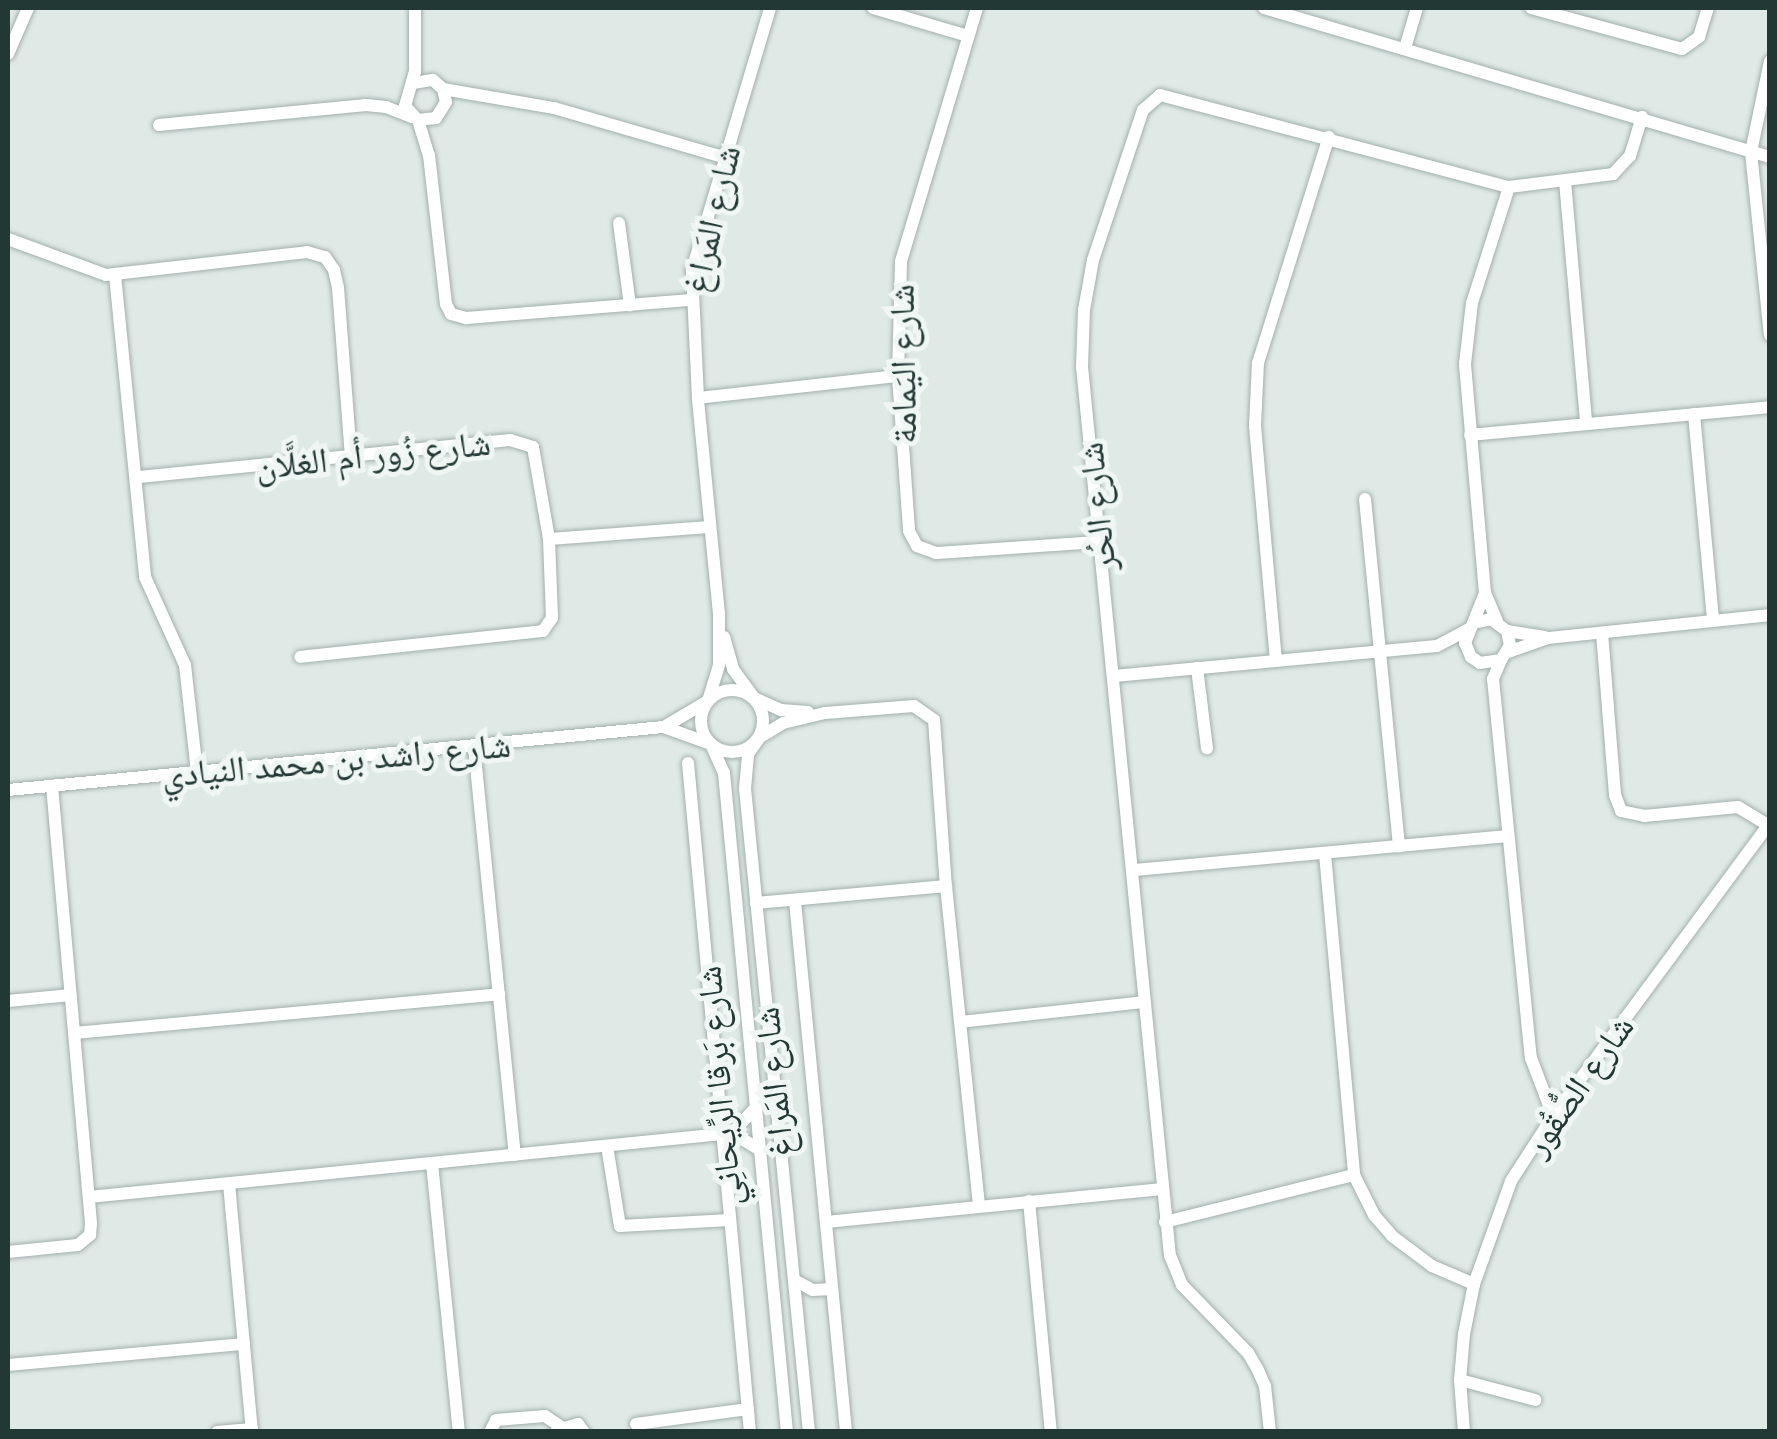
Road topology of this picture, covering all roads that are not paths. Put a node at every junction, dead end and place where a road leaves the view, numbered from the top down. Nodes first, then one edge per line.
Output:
1 (28, 8) edge
2 (415, 8) edge
3 (770, 8) edge
4 (874, 8) edge
5 (977, 8) edge
6 (1264, 8) edge
7 (1418, 8) edge
8 (1530, 8) edge
9 (1708, 8) edge
10 (416, 29) junction
11 (968, 36) junction
12 (1405, 48) junction
13 (8, 54) edge
14 (1770, 61) edge
15 (411, 86) junction
16 (441, 86) junction
17 (485, 98) junction
18 (366, 105) junction
19 (438, 116) junction
20 (415, 118) junction
21 (1642, 118) junction
22 (159, 125) dead end
23 (1329, 137) junction
24 (1751, 152) junction
25 (429, 155) junction
26 (723, 157) junction
27 (1770, 157) edge
28 (1565, 181) junction
29 (1510, 187) junction
30 (619, 223) dead end
31 (8, 239) edge
32 (1767, 269) edge
33 (115, 275) junction
34 (690, 300) junction
35 (630, 305) junction
36 (1770, 335) edge
37 (898, 376) junction
38 (698, 398) junction
39 (1770, 407) edge
40 (1694, 414) junction
41 (1586, 422) junction
42 (1470, 435) junction
43 (351, 456) junction
44 (139, 477) junction
45 (1365, 499) dead end
46 (710, 527) junction
47 (549, 539) junction
48 (1098, 542) junction
49 (1484, 593) junction
50 (719, 614) junction
51 (1770, 615) edge
52 (1713, 620) junction
53 (1471, 626) junction
54 (1502, 626) junction
55 (1602, 633) junction
56 (1548, 638) junction
57 (1437, 646) junction
58 (1380, 651) junction
59 (300, 656) dead end
60 (1504, 656) junction
61 (1475, 660) junction
62 (1276, 661) junction
63 (1197, 668) junction
64 (1114, 676) junction
65 (1493, 679) junction
66 (754, 698) junction
67 (708, 701) junction
68 (825, 713) junction
69 (664, 727) junction
70 (760, 736) junction
71 (711, 744) junction
72 (474, 746) junction
73 (1206, 748) dead end
74 (688, 763) dead end
75 (197, 772) junction
76 (52, 786) junction
77 (8, 790) edge
78 (1769, 824) edge
79 (1507, 836) junction
80 (1399, 846) junction
81 (1325, 854) junction
82 (1135, 870) junction
83 (946, 886) junction
84 (796, 901) junction
85 (756, 904) junction
86 (499, 994) junction
87 (71, 995) junction
88 (8, 1001) edge
89 (1144, 1002) junction
90 (960, 1022) junction
91 (74, 1033) junction
92 (755, 1108) junction
93 (1553, 1116) junction
94 (727, 1134) junction
95 (608, 1146) junction
96 (760, 1150) junction
97 (515, 1155) junction
98 (432, 1163) junction
99 (1354, 1175) junction
100 (229, 1184) junction
101 (1162, 1189) junction
102 (89, 1197) junction
103 (1029, 1201) junction
104 (979, 1206) junction
105 (730, 1220) junction
106 (826, 1222) junction
107 (1165, 1222) junction
108 (8, 1252) edge
109 (794, 1280) junction
110 (1474, 1284) junction
111 (825, 1290) junction
112 (797, 1311) junction
113 (244, 1344) junction
114 (8, 1365) edge
115 (1460, 1380) junction
116 (1535, 1400) dead end
117 (748, 1408) junction
118 (636, 1424) dead end
119 (558, 1429) edge
120 (252, 1430) edge
121 (217, 1432) edge
122 (459, 1432) edge
123 (490, 1432) edge
124 (584, 1432) edge
125 (750, 1432) edge
126 (787, 1432) edge
127 (808, 1432) edge
128 (846, 1432) edge
129 (1050, 1432) edge
130 (1270, 1432) edge
131 (1464, 1432) edge

1 - 13 street
2 - 10 street
3 - 26 street, شارع المَراغ
4 - 11 street
5 - 11 street, شارع اليَمامة
6 - 12 street
7 - 12 street
8 - 9 street
10 - 15 street
10 - 16 street
11 - 37 street, شارع اليَمامة
12 - 21 street
14 - 24 street
15 - 16 street
15 - 18 street
15 - 20 street
16 - 17 street
16 - 19 street
17 - 19 street
17 - 26 street
18 - 20 street
18 - 22 street
19 - 20 street
19 - 25 street
20 - 25 street
21 - 24 street
21 - 28 street, شارع الحُر
23 - 29 street, شارع الحُر
23 - 48 street, شارع الحُر
23 - 62 street
24 - 27 street
24 - 32 street
25 - 35 street
26 - 34 street, شارع المَراغ
28 - 29 street, شارع الحُر
28 - 41 street
29 - 42 street
30 - 35 street
31 - 33 street
32 - 36 street
33 - 43 street
33 - 44 street
34 - 35 street
34 - 38 street, شارع المَراغ
37 - 38 street
37 - 48 street, شارع اليَمامة
38 - 46 street, شارع المَراغ
39 - 40 street
40 - 41 street
40 - 52 street
41 - 42 street
42 - 49 street
43 - 44 street, شارع زُور أم الغلَّان
43 - 47 street, شارع زُور أم الغلَّان
44 - 75 street
45 - 58 street
46 - 47 street
46 - 50 street, شارع المَراغ
47 - 59 street, شارع زُور أم الغلَّان
48 - 64 street, شارع الحُر
49 - 53 street
49 - 54 street
50 - 66 street, شارع المَراغ
50 - 67 street, شارع المَراغ
51 - 52 street
52 - 55 street
53 - 54 street
53 - 57 street
53 - 61 street
54 - 56 street
54 - 60 street
55 - 56 street
55 - 78 street
56 - 60 street
57 - 58 street
57 - 61 street
58 - 62 street
58 - 80 street
60 - 61 street
60 - 65 street
61 - 65 street
62 - 63 street
63 - 64 street
63 - 73 street
64 - 82 street, شارع الحُر
65 - 79 street
66 - 67 street
66 - 68 street
66 - 70 street
67 - 69 street, شارع راشد بن محمد النيادي
67 - 71 street
68 - 70 street
68 - 83 street
69 - 71 street, شارع راشد بن محمد النيادي
69 - 72 street, شارع راشد بن محمد النيادي
70 - 71 street
70 - 85 street, شارع المَراغ
71 - 92 street, شارع المَراغ
72 - 75 street, شارع راشد بن محمد النيادي
72 - 86 street
74 - 94 street, شارع بَرقا الرِّيحانِي
75 - 76 street, شارع راشد بن محمد النيادي
76 - 77 street, شارع راشد بن محمد النيادي
76 - 87 street
78 - 93 street, شارع الصُّقُور
79 - 80 street
79 - 93 street
80 - 81 street
81 - 82 street
81 - 99 street
82 - 89 street, شارع الحُر
83 - 84 street
83 - 90 street
84 - 85 street
84 - 106 street
85 - 109 street, شارع المَراغ
86 - 91 street
86 - 97 street
87 - 88 street
87 - 91 street
89 - 90 street
89 - 101 street, شارع الحُر
90 - 104 street
91 - 102 street
92 - 94 street
92 - 96 street, شارع المَراغ
93 - 110 street, شارع الصُّقُور
94 - 95 street
94 - 96 street
94 - 105 street, شارع بَرقا الرِّيحانِي
95 - 97 street
95 - 105 street
96 - 126 street, شارع المَراغ
97 - 98 street
98 - 100 street
98 - 122 street
99 - 107 street
99 - 110 street
100 - 102 street
100 - 113 street
101 - 103 street
101 - 107 street, شارع الحُر
102 - 108 street
103 - 104 street
103 - 129 street
104 - 106 street
105 - 117 street, شارع بَرقا الرِّيحانِي
106 - 111 street
107 - 130 street, شارع الحُر
109 - 111 street
109 - 112 street, شارع المَراغ
110 - 115 street, شارع الصُّقُور
111 - 112 street
111 - 128 street
112 - 127 street, شارع المَراغ
113 - 114 street
113 - 120 street
115 - 116 street
115 - 131 street, شارع الصُّقُور
117 - 118 street
117 - 125 street, شارع بَرقا الرِّيحانِي
119 - 123 street
119 - 124 street
120 - 121 street

